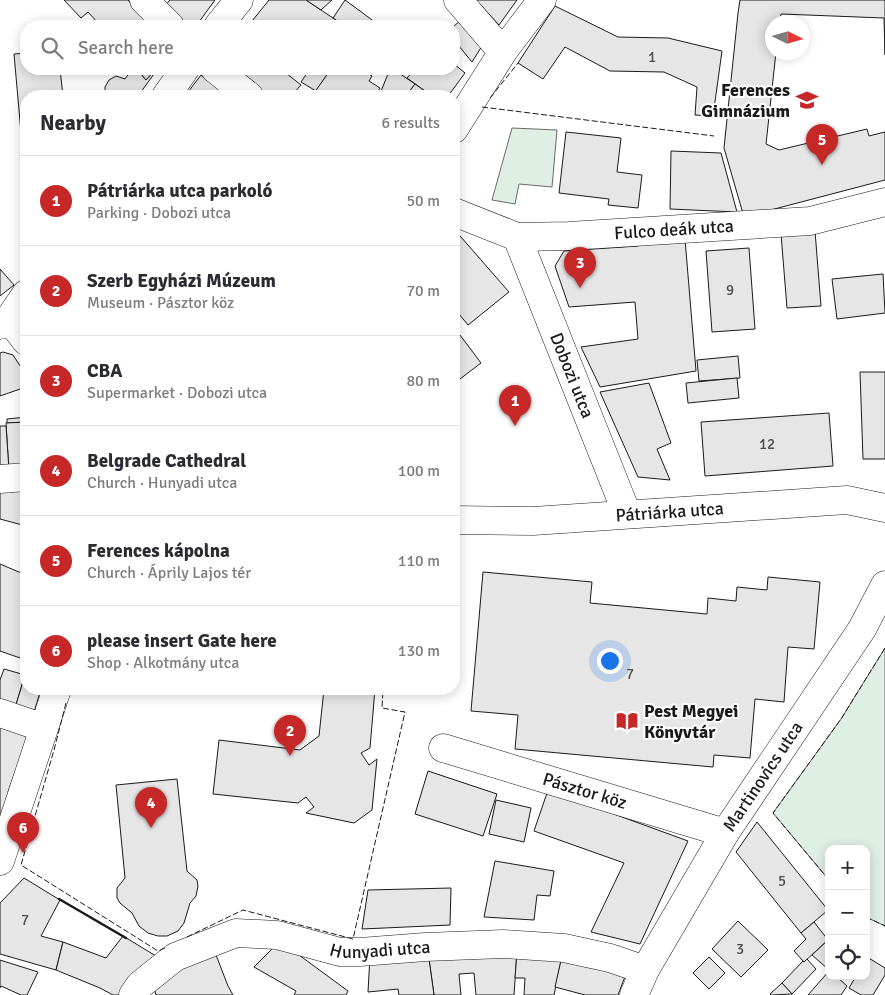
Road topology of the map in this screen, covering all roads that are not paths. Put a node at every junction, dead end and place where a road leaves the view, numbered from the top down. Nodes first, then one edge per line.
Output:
1 (144, 0) edge
2 (239, 0) edge
3 (458, 0) edge
4 (542, 0) edge
5 (164, 20) edge
6 (223, 20) edge
7 (504, 50) junction
8 (181, 75) edge
9 (223, 75) edge
10 (170, 90) edge
11 (241, 90) edge
12 (460, 120) edge
13 (885, 202) edge
14 (460, 214) edge
15 (517, 237) junction
16 (20, 302) edge
17 (5, 322) edge
18 (20, 336) edge
19 (20, 477) edge
20 (0, 478) edge
21 (885, 508) edge
22 (627, 514) junction
23 (460, 520) edge
24 (885, 585) edge
25 (55, 695) edge
26 (0, 713) edge
27 (44, 728) junction
28 (443, 748) dead end
29 (725, 832) junction
30 (0, 861) edge
31 (644, 970) junction
32 (134, 995) edge
33 (634, 995) edge

1 - 5 street
2 - 6 street
3 - 7 street
4 - 7 street
7 - 12 street
8 - 10 street
9 - 11 street
13 - 15 street, Fulco deák utca
14 - 15 street, Fulco deák utca
15 - 22 street, Dobozi utca
16 - 17 street
17 - 18 street
19 - 20 street
21 - 22 street, Pátriárka utca
22 - 23 street, Pátriárka utca
24 - 29 street, Martinovics utca
25 - 27 street
26 - 27 street
27 - 30 street
28 - 29 street, Pásztor köz
29 - 31 street, Martinovics utca
31 - 32 street, Hunyadi utca
31 - 33 street, Martinovics utca

